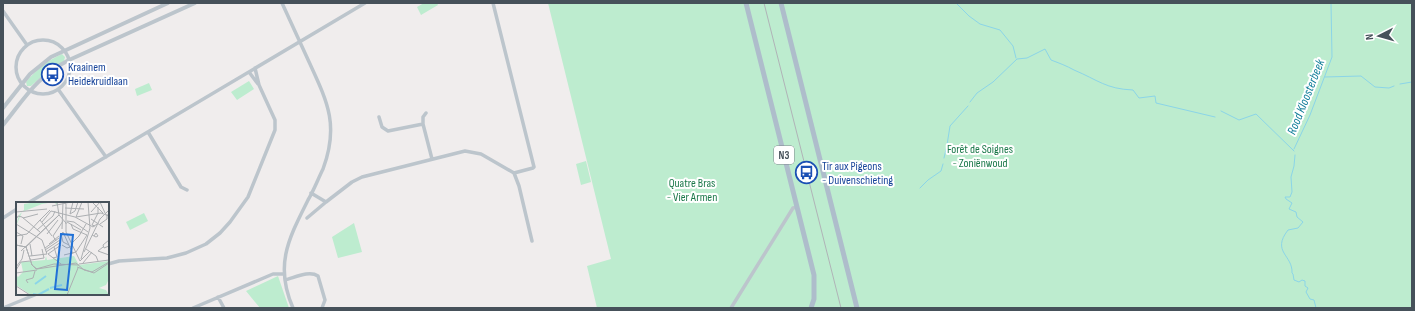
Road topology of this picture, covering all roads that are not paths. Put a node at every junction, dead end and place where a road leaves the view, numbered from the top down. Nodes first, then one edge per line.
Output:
1 (168, 3) edge
2 (195, 3) edge
3 (282, 3) edge
4 (365, 3) edge
5 (493, 3) edge
6 (746, 3) edge
7 (781, 3) edge
8 (3, 11) edge
9 (300, 42) junction
10 (27, 45) junction
11 (64, 51) junction
12 (69, 60) junction
13 (255, 68) junction
14 (249, 72) junction
15 (22, 83) junction
16 (259, 85) junction
17 (58, 89) junction
18 (30, 90) junction
19 (3, 108) edge
20 (426, 112) dead end
21 (379, 117) dead end
22 (3, 124) edge
23 (422, 124) junction
24 (148, 132) junction
25 (106, 157) junction
26 (432, 160) junction
27 (514, 173) junction
28 (187, 190) dead end
29 (312, 193) junction
30 (30, 202) edge
31 (326, 202) junction
32 (797, 207) junction
33 (16, 210) edge
34 (3, 218) edge
35 (307, 218) dead end
36 (532, 241) dead end
37 (109, 264) edge
38 (284, 274) junction
39 (285, 280) junction
40 (35, 295) edge
41 (218, 298) junction
42 (3, 308) edge
43 (193, 308) edge
44 (224, 308) edge
45 (293, 308) edge
46 (322, 308) edge
47 (731, 308) edge
48 (811, 308) edge
49 (857, 308) edge

1 - 11 street
2 - 12 street
3 - 9 street
4 - 9 street
5 - 27 street
6 - 32 main road, N3
7 - 49 main road
8 - 10 street
9 - 13 street
9 - 29 street
10 - 11 street
10 - 15 street
11 - 12 street
11 - 15 street
12 - 17 street
12 - 18 street
13 - 14 street
13 - 16 street
14 - 16 street
14 - 24 street
15 - 18 street
15 - 19 street
16 - 37 street
17 - 18 street
17 - 25 street
18 - 22 street
20 - 23 street
21 - 23 street
23 - 26 street
24 - 25 street
24 - 28 street
25 - 30 street
26 - 27 street
26 - 31 street
27 - 36 street
29 - 31 street
29 - 38 street
31 - 35 street
32 - 47 street
32 - 48 main road, N3
33 - 34 street
38 - 39 street
38 - 41 street
39 - 45 street
39 - 46 street
40 - 42 street
41 - 43 street
41 - 44 street

